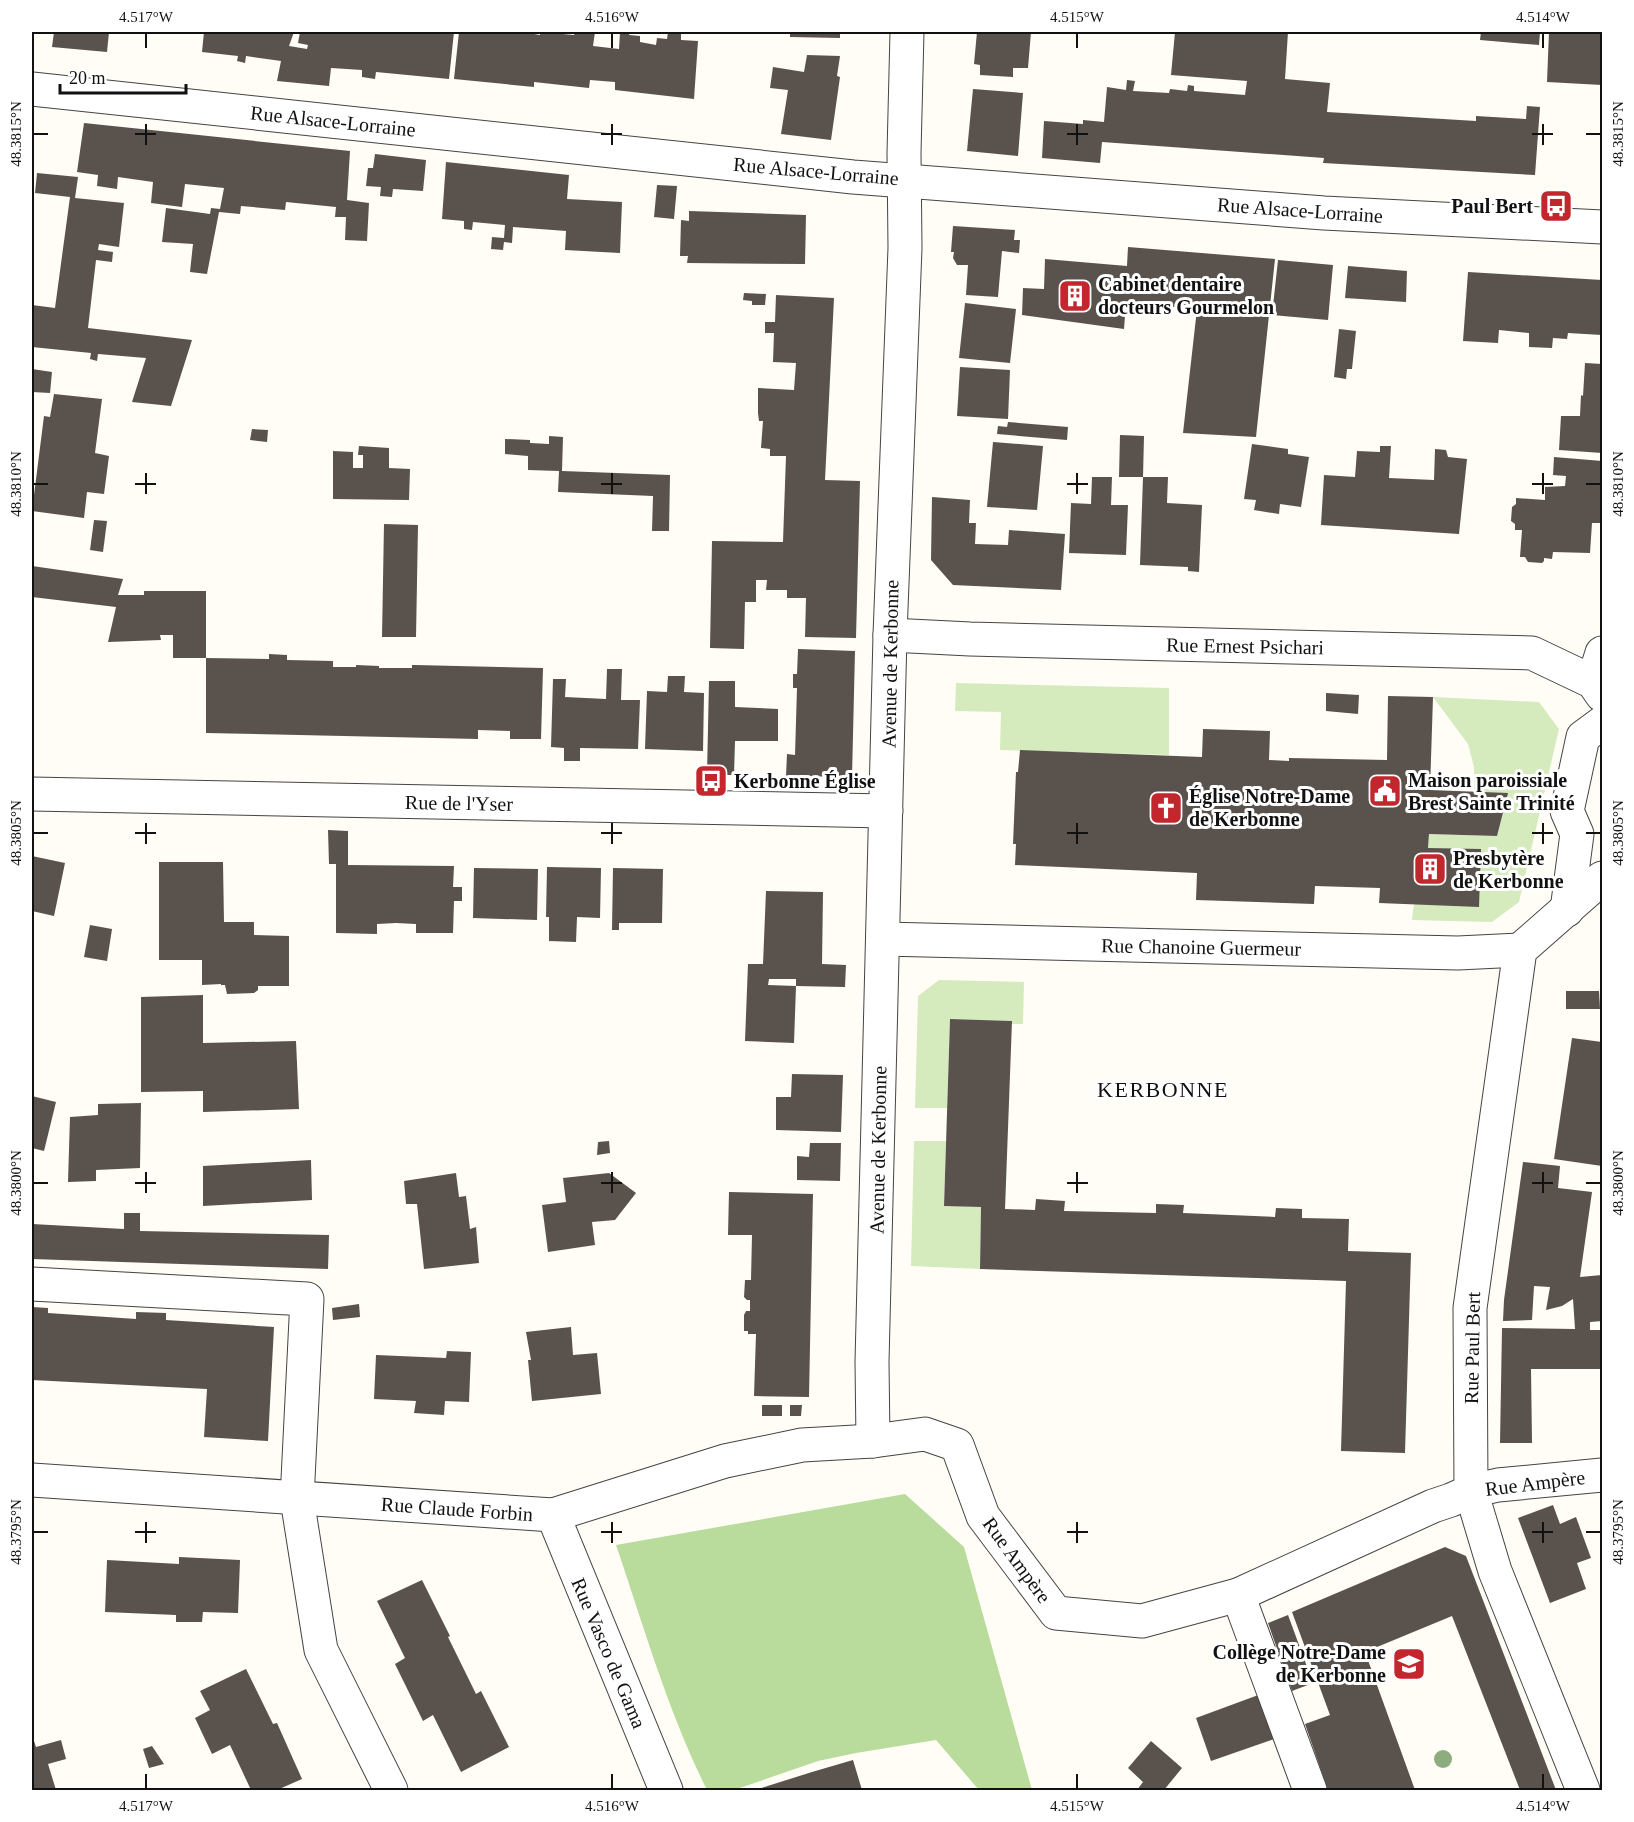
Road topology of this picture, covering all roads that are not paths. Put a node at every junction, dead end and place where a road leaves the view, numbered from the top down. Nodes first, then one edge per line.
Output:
1 (907, 32) edge
2 (32, 89) edge
3 (905, 179) junction
4 (1602, 227) edge
5 (890, 634) junction
6 (1599, 677) edge
7 (1602, 723) edge
8 (32, 794) edge
9 (886, 811) junction
10 (1602, 878) edge
11 (1567, 910) junction
12 (883, 939) junction
13 (1520, 950) junction
14 (32, 1284) edge
15 (873, 1441) junction
16 (1602, 1475) edge
17 (32, 1480) edge
18 (1471, 1491) junction
19 (297, 1498) junction
20 (553, 1515) junction
21 (1238, 1595) junction
22 (391, 1791) edge
23 (666, 1791) edge
24 (1310, 1791) edge
25 (1583, 1791) edge

1 - 3 street, Avenue de Kerbonne
2 - 3 street, Rue Alsace-Lorraine
3 - 4 street, Rue Alsace-Lorraine
3 - 5 street, Avenue de Kerbonne
5 - 6 street, Rue Ernest Psichari
5 - 9 street, Avenue de Kerbonne
7 - 11 street
8 - 9 street, Rue de l'Yser
9 - 12 street, Avenue de Kerbonne
10 - 11 street
11 - 13 street
12 - 13 street, Rue Chanoine Guermeur
12 - 15 street, Avenue de Kerbonne
13 - 18 street, Rue Paul Bert
14 - 19 street
15 - 20 street, Rue Claude Forbin
15 - 21 street, Rue Ampère
16 - 18 street, Rue Ampère
17 - 19 street, Rue Claude Forbin
18 - 21 street, Rue Ampère
18 - 25 street, Rue Paul Bert
19 - 20 street, Rue Claude Forbin
19 - 22 street
20 - 23 street, Rue Vasco de Gama
21 - 24 street

